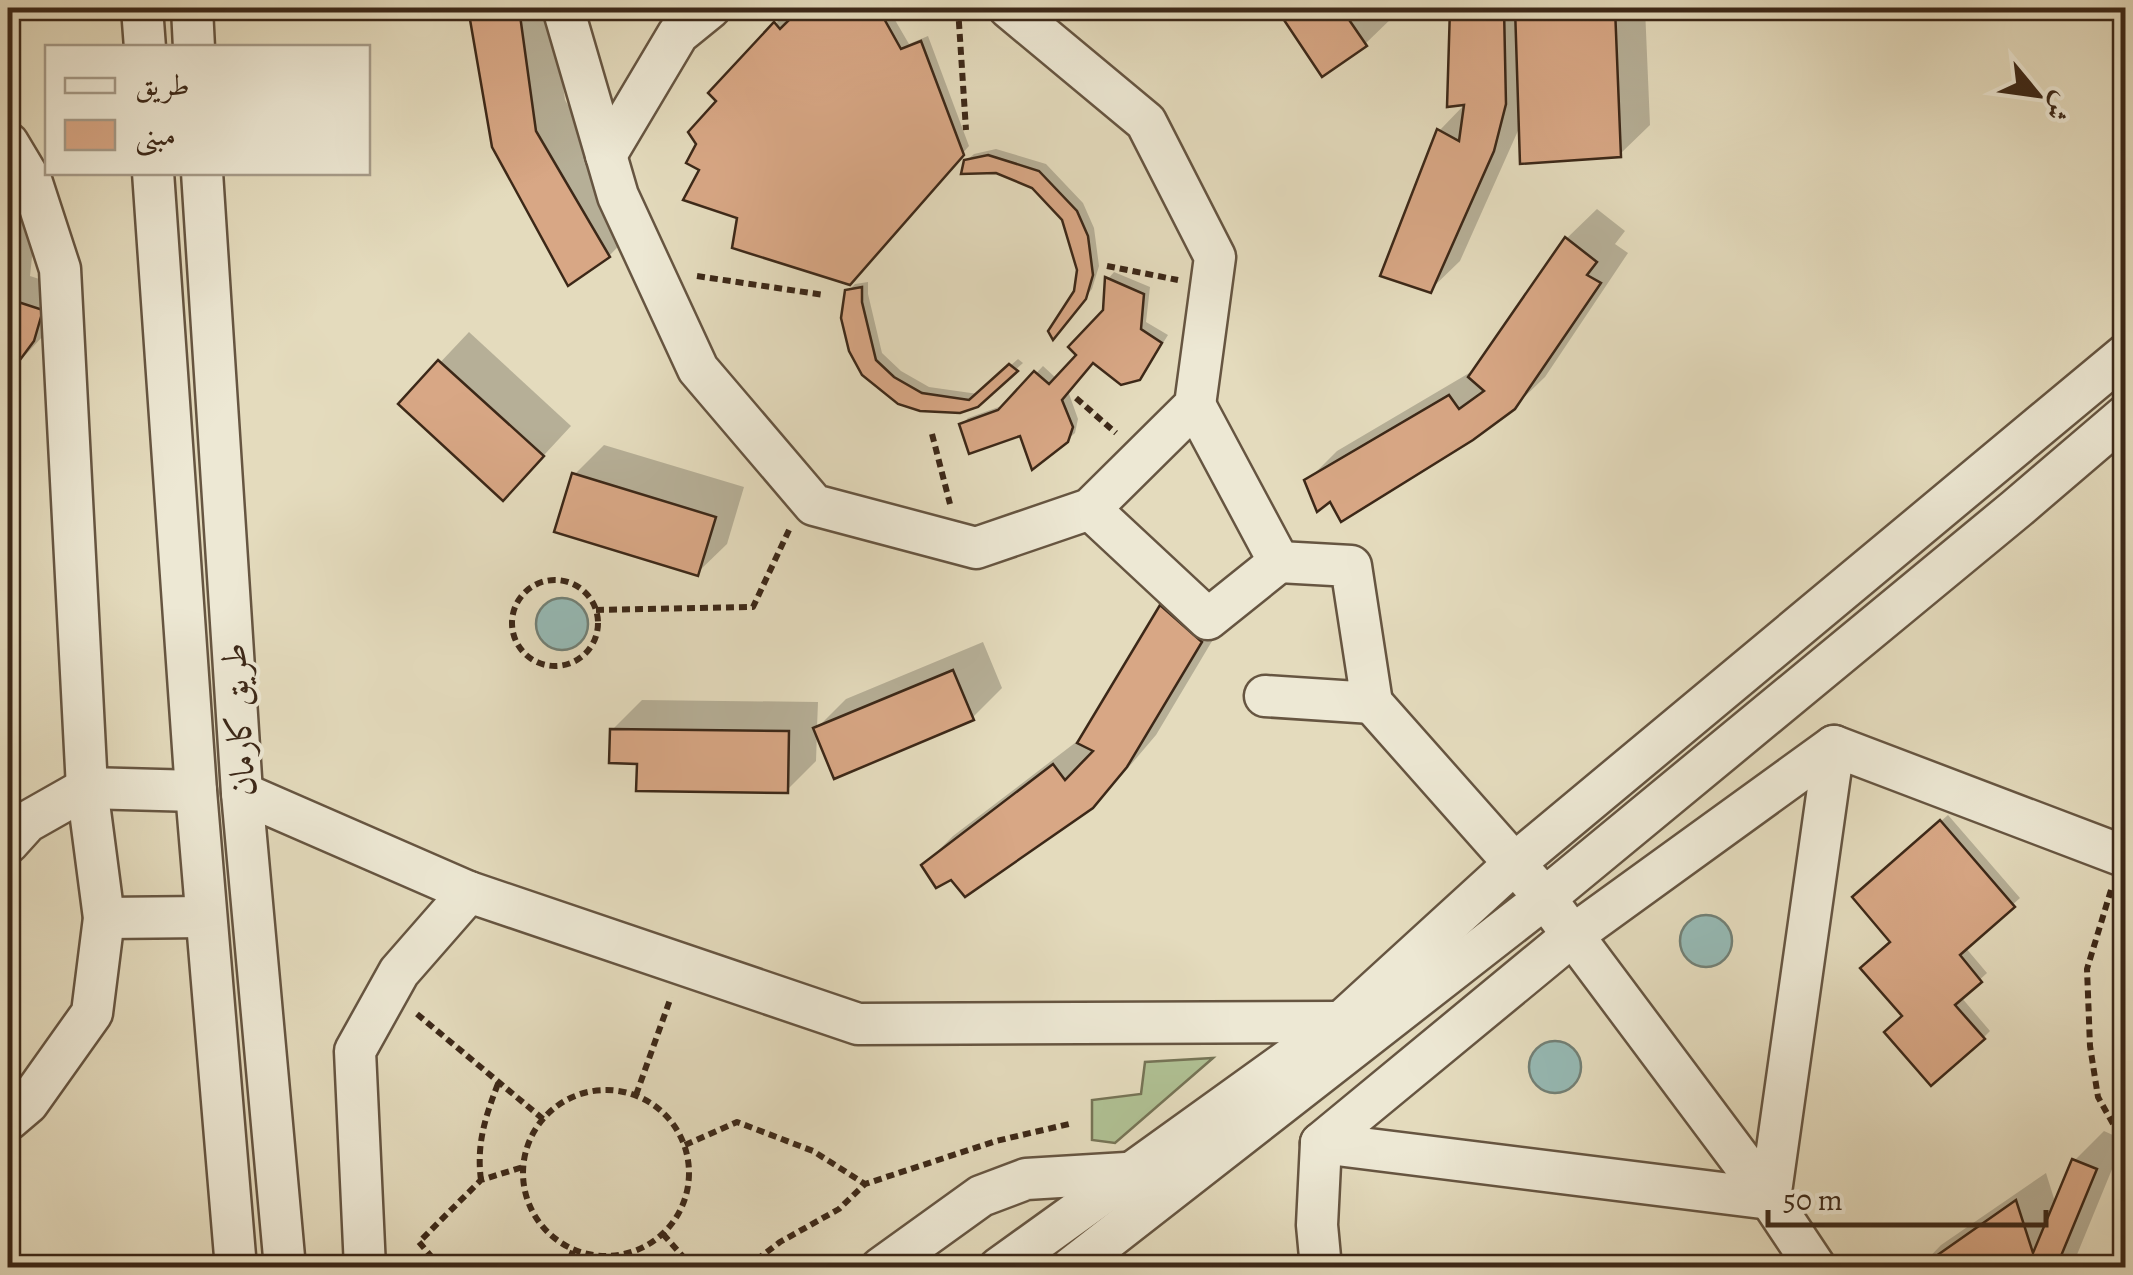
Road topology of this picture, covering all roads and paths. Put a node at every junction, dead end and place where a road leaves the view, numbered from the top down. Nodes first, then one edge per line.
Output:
1 (142, 8) edge
2 (192, 8) edge
3 (563, 8) edge
4 (710, 8) edge
5 (958, 8) edge
6 (1009, 8) edge
7 (144, 45) edge
8 (194, 45) edge
9 (966, 130) dead end
10 (8, 143) edge
11 (606, 155) junction
12 (153, 175) edge
13 (202, 175) edge
14 (1108, 266) dead end
15 (684, 274) dead end
16 (1194, 283) dead end
17 (824, 295) dead end
18 (2126, 354) edge
19 (1076, 398) dead end
20 (1195, 405) junction
21 (2126, 415) edge
22 (932, 434) dead end
23 (1128, 444) dead end
24 (1090, 508) junction
25 (797, 514) dead end
26 (952, 514) dead end
27 (1279, 562) junction
28 (596, 610) junction
29 (1265, 696) dead end
30 (1372, 703) junction
31 (1834, 746) junction
32 (87, 788) junction
33 (196, 791) junction
34 (242, 794) junction
35 (8, 843) edge
36 (2123, 856) edge
37 (1515, 863) junction
38 (470, 892) junction
39 (1545, 898) junction
40 (206, 917) junction
41 (104, 918) junction
42 (1574, 935) junction
43 (680, 963) junction
44 (388, 991) junction
45 (1341, 1022) junction
46 (500, 1081) junction
47 (636, 1095) junction
48 (8, 1120) edge
49 (543, 1120) junction
50 (1069, 1124) dead end
51 (1321, 1143) junction
52 (684, 1145) junction
53 (2126, 1147) edge
54 (523, 1167) junction
55 (1126, 1173) junction
56 (480, 1180) junction
57 (865, 1184) junction
58 (1770, 1199) junction
59 (663, 1234) junction
60 (573, 1251) junction
61 (236, 1268) edge
62 (285, 1268) edge
63 (365, 1268) edge
64 (441, 1268) edge
65 (566, 1268) edge
66 (693, 1268) edge
67 (746, 1268) edge
68 (881, 1268) edge
69 (999, 1268) edge
70 (1071, 1268) edge
71 (1321, 1268) edge
72 (1816, 1268) edge

1 - 7 street
2 - 8 street
3 - 11 street
4 - 11 street
5 - 9 path
6 - 20 street
10 - 32 street
11 - 24 street
12 - 33 street, طريق كارمان
13 - 34 street, طريق كارمان
14 - 16 path
15 - 17 path
18 - 37 street
19 - 23 path
20 - 24 street
20 - 27 street
21 - 39 street
22 - 26 path
24 - 27 street
25 - 28 path
27 - 30 street
28 - 28 path
29 - 30 street
30 - 37 street
31 - 36 street
31 - 42 street
31 - 58 street
32 - 33 street
32 - 35 street
32 - 41 street
33 - 40 street, طريق كارمان
34 - 38 street
34 - 62 street, طريق كارمان
36 - 53 path
37 - 39 street
37 - 45 street
38 - 43 street
38 - 44 street
39 - 42 street
39 - 70 street
40 - 41 street
40 - 61 street, طريق كارمان
41 - 48 street
42 - 51 street
42 - 58 street
43 - 45 street
43 - 47 path
44 - 46 path
44 - 63 street
45 - 55 street
46 - 49 path
46 - 56 path
47 - 49 path
47 - 52 path
49 - 54 path
50 - 57 path
51 - 58 street
51 - 71 street
52 - 57 path
52 - 59 path
54 - 56 path
54 - 60 path
55 - 68 street
55 - 69 street
56 - 64 path
57 - 67 path
58 - 72 street
59 - 60 path
59 - 66 path
60 - 65 path

